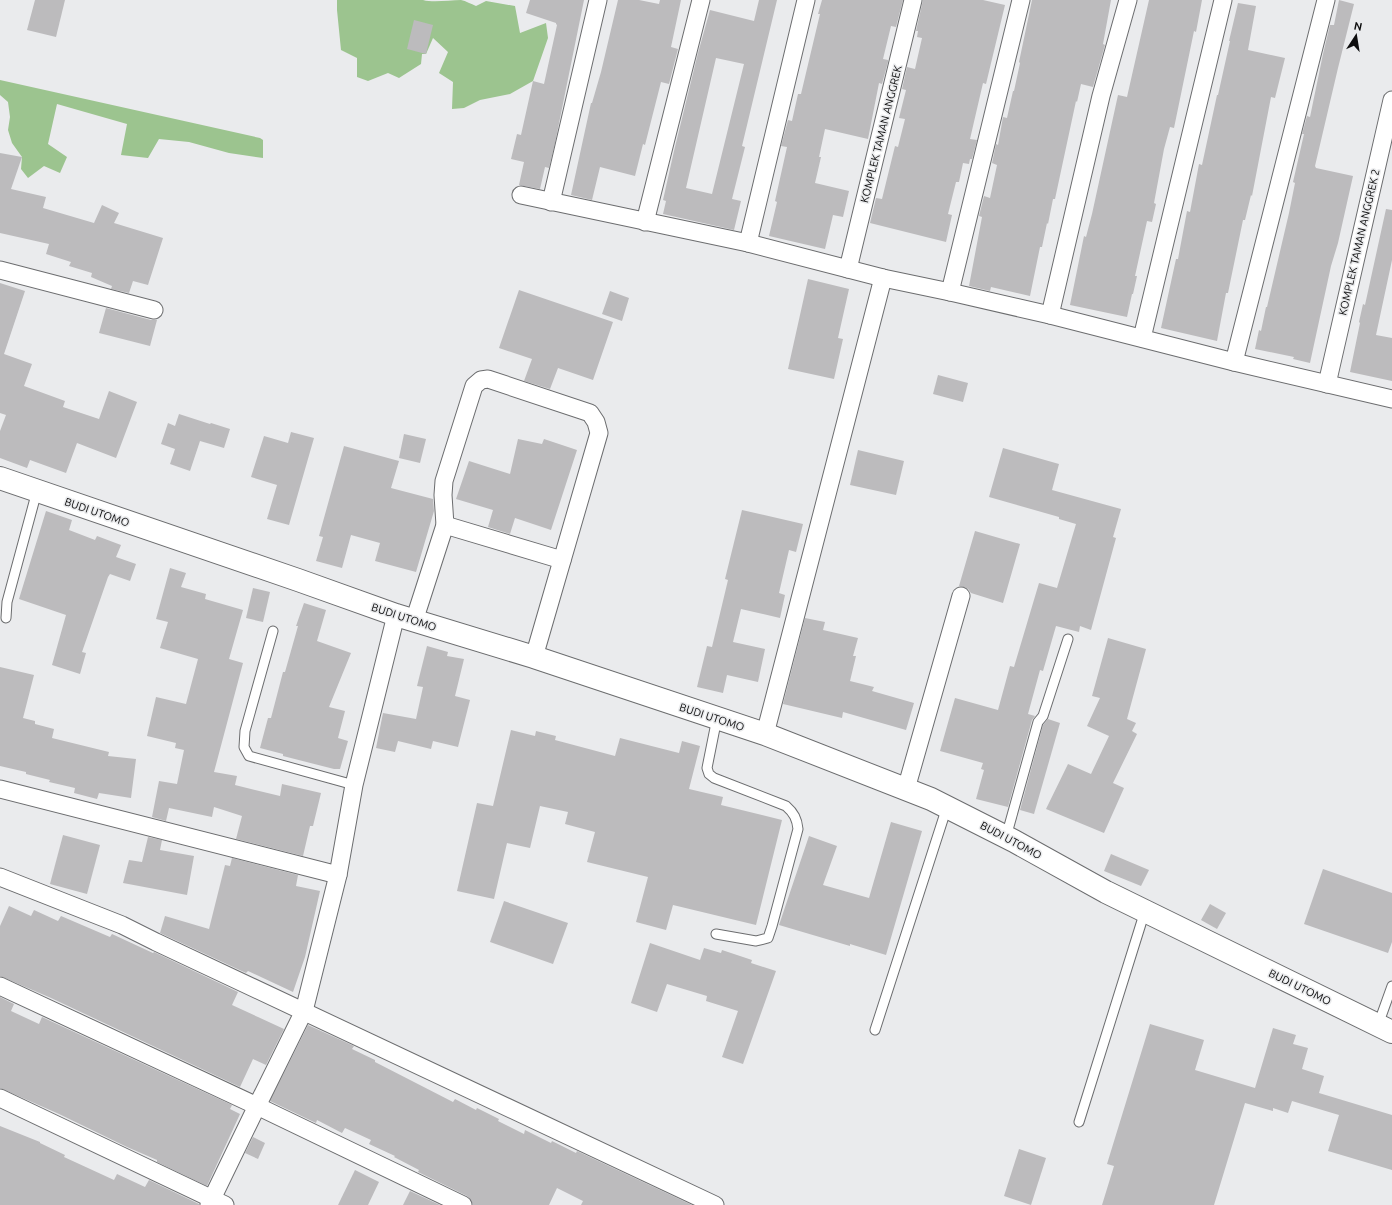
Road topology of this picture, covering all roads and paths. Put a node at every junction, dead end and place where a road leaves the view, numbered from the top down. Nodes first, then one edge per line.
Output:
1 (598, 0) edge
2 (701, 0) edge
3 (806, 0) edge
4 (914, 0) edge
5 (1021, 0) edge
6 (1128, 0) edge
7 (1223, 0) edge
8 (1326, 0) edge
9 (1392, 100) edge
10 (520, 195) dead end
11 (551, 202) junction
12 (645, 222) junction
13 (748, 243) junction
14 (848, 269) junction
15 (0, 270) edge
16 (883, 278) junction
17 (950, 292) junction
18 (154, 310) dead end
19 (1050, 315) junction
20 (1142, 338) junction
21 (1234, 362) junction
22 (1327, 384) junction
23 (1392, 400) edge
24 (0, 478) edge
25 (37, 491) junction
26 (445, 525) junction
27 (562, 560) junction
28 (962, 596) dead end
29 (6, 618) dead end
30 (405, 618) junction
31 (274, 631) dead end
32 (1068, 639) dead end
33 (534, 657) junction
34 (717, 718) junction
35 (765, 734) junction
36 (354, 785) junction
37 (0, 789) edge
38 (906, 789) junction
39 (947, 807) junction
40 (1006, 837) junction
41 (338, 875) junction
42 (0, 877) edge
43 (1145, 911) junction
44 (716, 934) dead end
45 (0, 986) edge
46 (1392, 986) edge
47 (304, 1012) junction
48 (1385, 1029) edge
49 (875, 1030) dead end
50 (0, 1098) edge
51 (256, 1106) junction
52 (1079, 1122) dead end
53 (215, 1203) edge
54 (463, 1205) edge
55 (715, 1205) edge

1 - 11 street
2 - 12 street
3 - 13 street
4 - 14 street, KOMPLEK TAMAN ANGGREK
5 - 17 street
6 - 19 street
7 - 20 street
8 - 21 street
9 - 22 street, KOMPLEK TAMAN ANGGREK 2
10 - 11 street
11 - 12 street
12 - 13 street
13 - 14 street
14 - 16 street
15 - 18 street
16 - 17 street
16 - 35 street
17 - 19 street
19 - 20 street
20 - 21 street
21 - 22 street
22 - 23 street
24 - 25 street, BUDI UTOMO
25 - 29 lane
25 - 30 street, BUDI UTOMO
26 - 27 street
26 - 27 street
26 - 30 street
27 - 33 street
28 - 38 street
30 - 33 street, BUDI UTOMO
30 - 36 street
31 - 36 lane
32 - 40 lane
33 - 34 street, BUDI UTOMO
34 - 35 street, BUDI UTOMO
34 - 44 lane
35 - 38 street, BUDI UTOMO
36 - 41 street
37 - 41 street
38 - 39 street, BUDI UTOMO
39 - 40 street, BUDI UTOMO
39 - 49 lane
40 - 43 street, BUDI UTOMO
41 - 47 street
42 - 47 street
43 - 48 street, BUDI UTOMO
43 - 52 lane
45 - 51 street
46 - 48 lane
47 - 51 street
47 - 55 street
50 - 53 street
51 - 53 street
51 - 54 street

